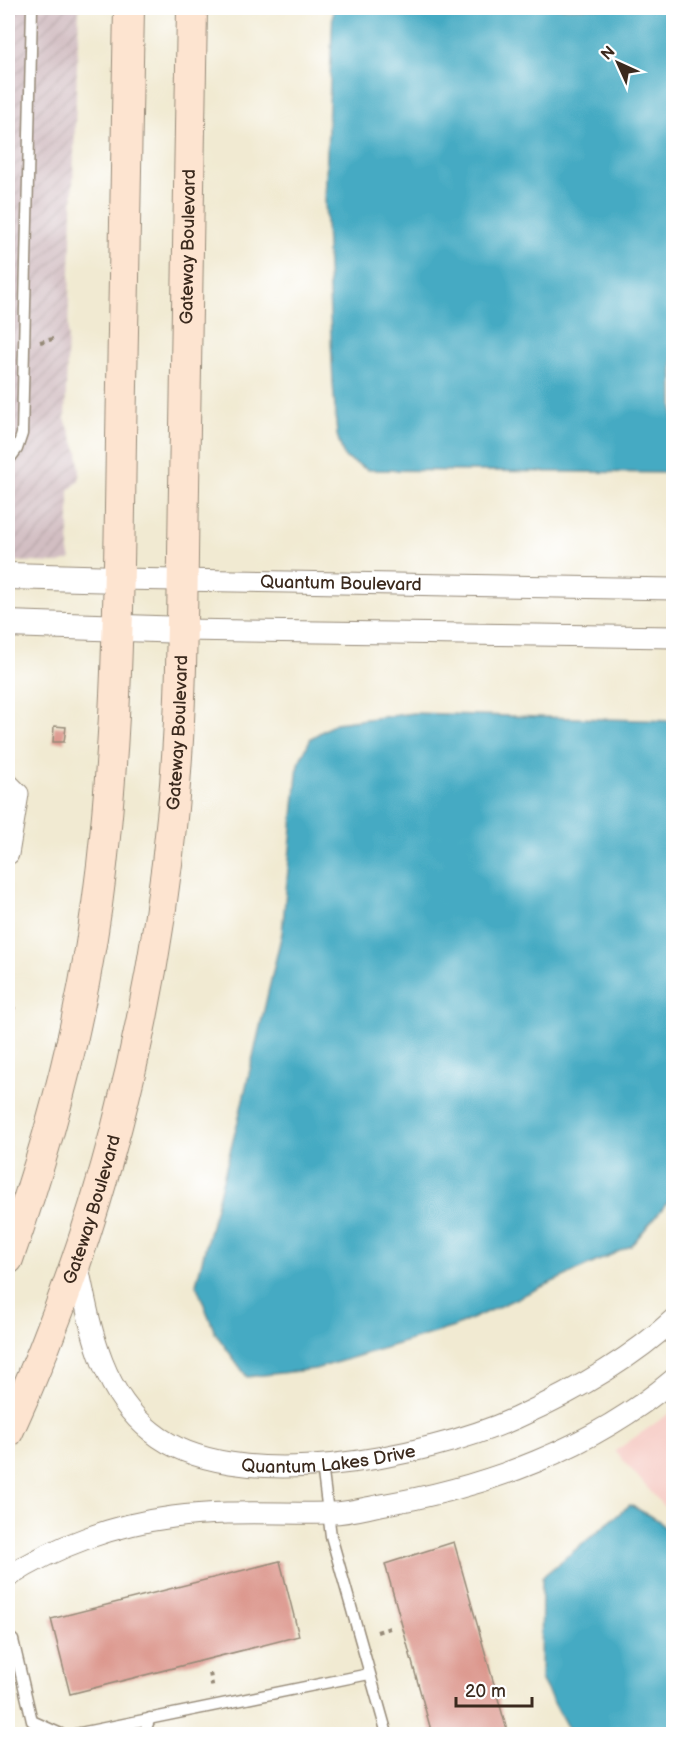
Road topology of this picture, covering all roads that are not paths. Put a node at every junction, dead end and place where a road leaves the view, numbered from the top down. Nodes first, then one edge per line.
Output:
1 (33, 8) edge
2 (129, 8) edge
3 (192, 8) edge
4 (8, 461) edge
5 (8, 576) edge
6 (119, 579) junction
7 (183, 579) junction
8 (674, 589) edge
9 (8, 624) edge
10 (118, 627) junction
11 (184, 630) junction
12 (674, 637) edge
13 (8, 784) edge
14 (8, 854) edge
15 (76, 1258) junction
16 (8, 1259) edge
17 (674, 1319) edge
18 (674, 1379) edge
19 (8, 1432) edge
20 (322, 1465) junction
21 (326, 1513) junction
22 (8, 1577) edge
23 (12, 1640) dead end
24 (369, 1674) junction
25 (150, 1718) junction
26 (61, 1734) edge
27 (75, 1734) edge
28 (144, 1734) edge
29 (387, 1734) edge

1 - 4 lane
2 - 6 main road
3 - 7 main road, Gateway Boulevard
5 - 6 street, Quantum Boulevard
6 - 7 street, Quantum Boulevard
6 - 10 main road
7 - 8 street, Quantum Boulevard
7 - 11 main road, Gateway Boulevard
9 - 10 street
10 - 11 street
10 - 16 main road
11 - 12 street
11 - 15 main road, Gateway Boulevard
13 - 14 street
15 - 19 main road, Gateway Boulevard
15 - 20 street, Quantum Lakes Drive
17 - 20 street, Quantum Lakes Drive
18 - 21 street
20 - 21 lane
21 - 22 street
21 - 24 lane
23 - 26 lane
24 - 25 lane
24 - 29 lane
25 - 27 lane
25 - 28 lane

